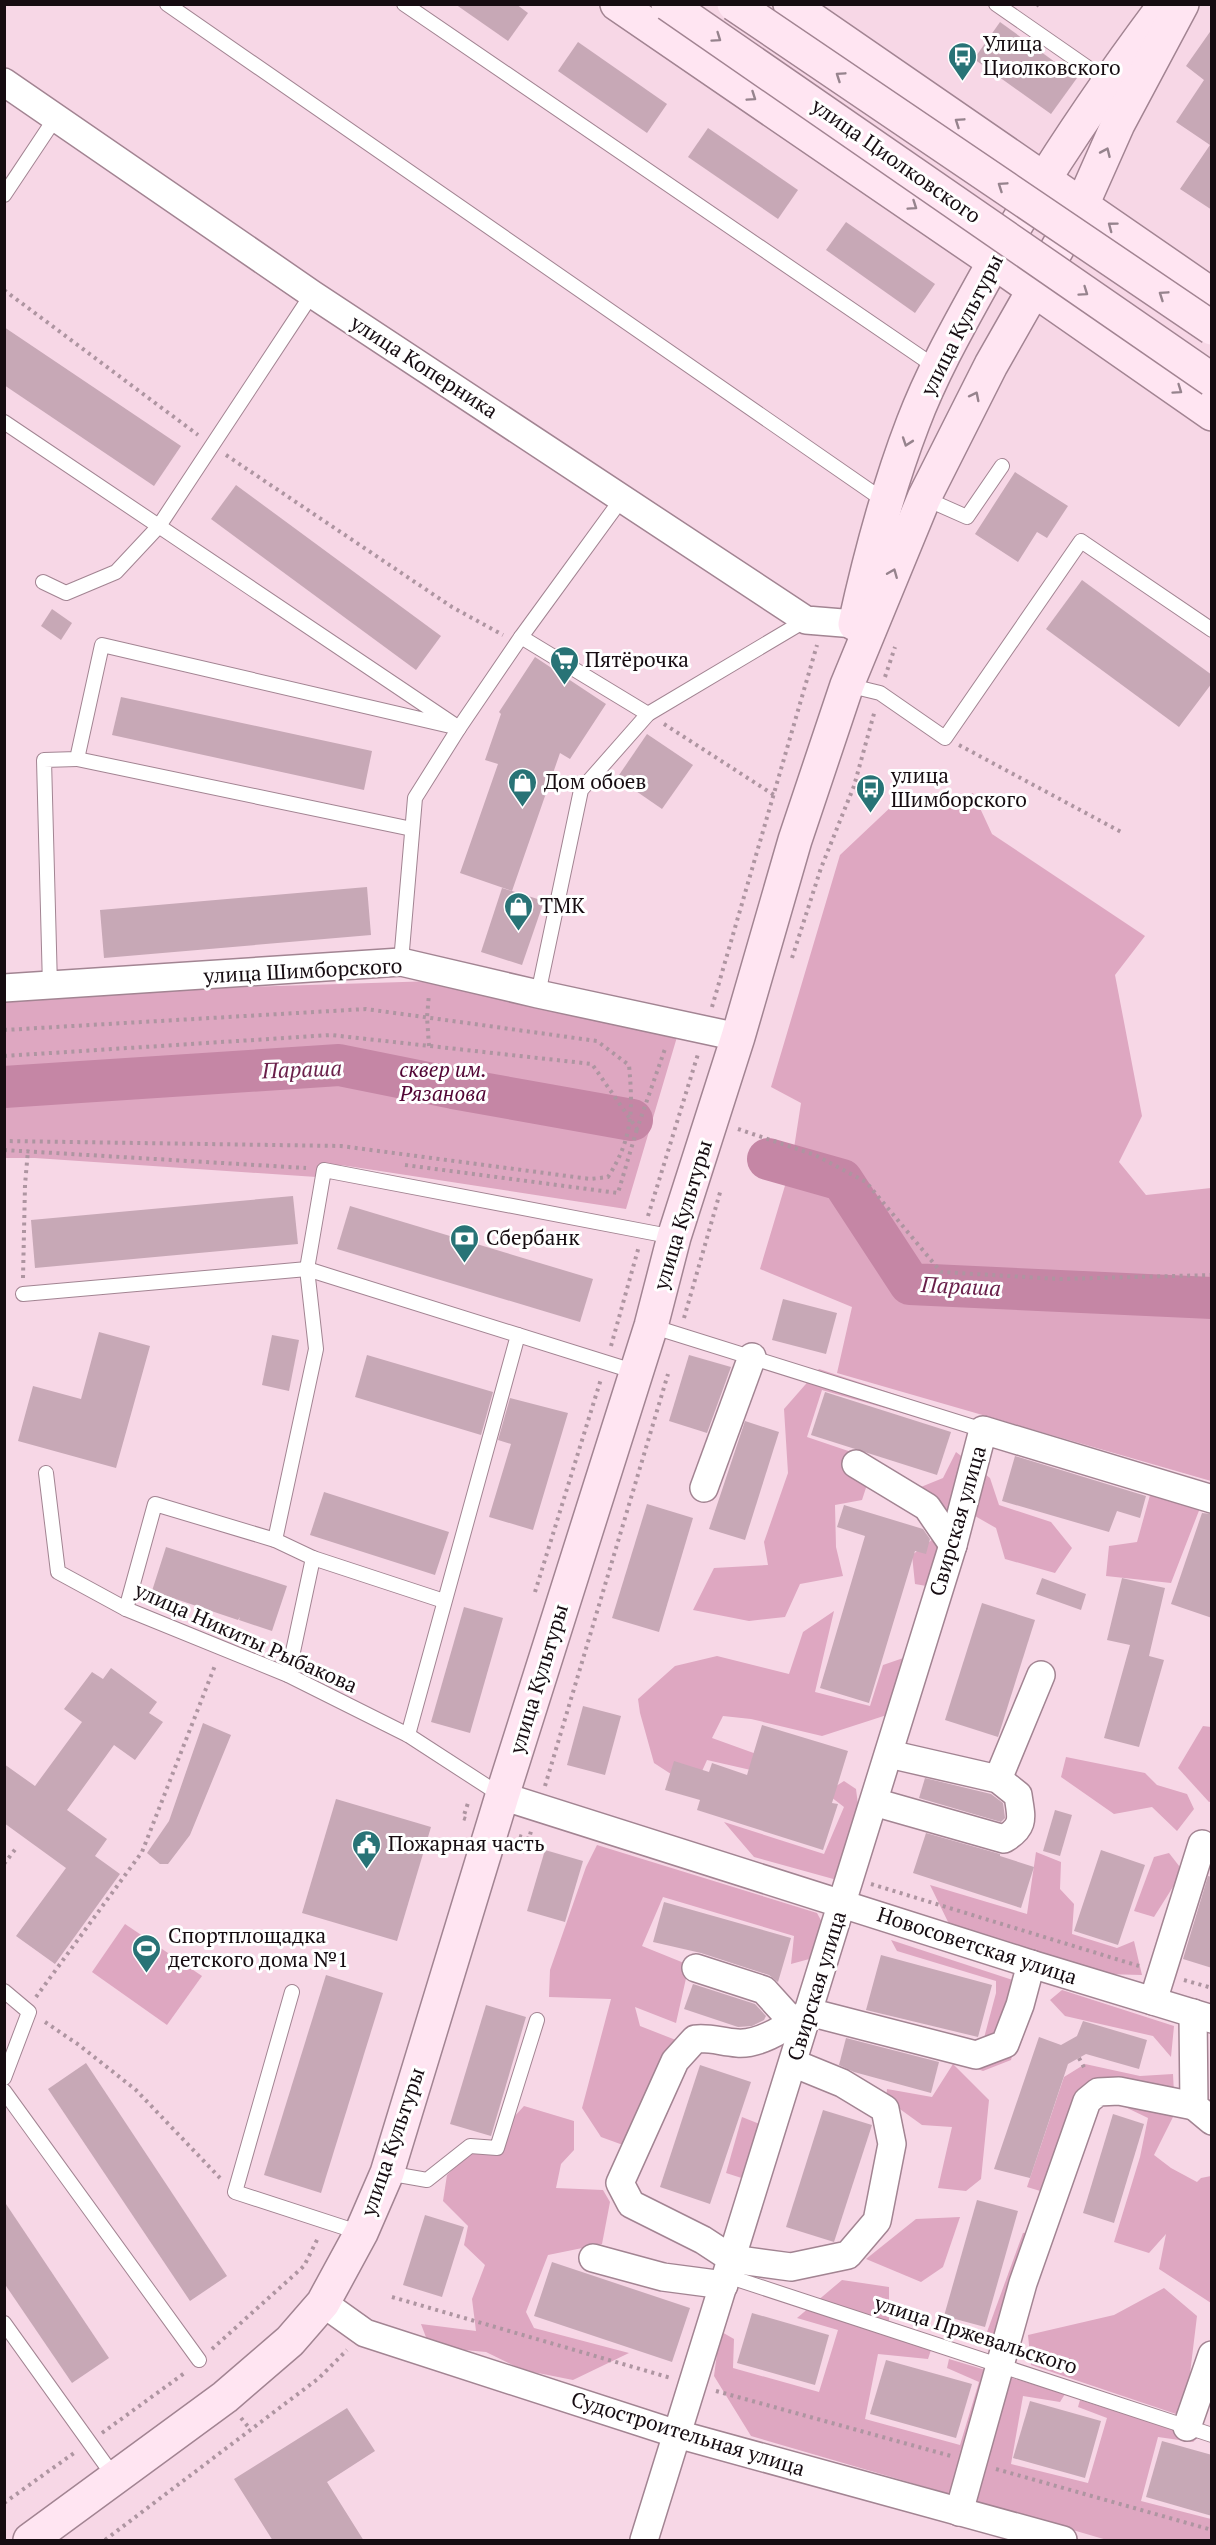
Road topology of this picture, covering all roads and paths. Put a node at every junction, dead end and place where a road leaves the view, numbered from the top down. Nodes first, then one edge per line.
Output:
1 (167, 4) edge
2 (404, 4) edge
3 (617, 4) edge
4 (668, 4) edge
5 (734, 4) edge
6 (790, 4) edge
7 (996, 4) edge
8 (1165, 4) edge
9 (1182, 4) edge
10 (1107, 81) junction
11 (4, 82) edge
12 (56, 117) junction
13 (1043, 178) junction
14 (4, 195) edge
15 (1082, 206) junction
16 (994, 262) junction
17 (1033, 289) junction
18 (4, 290) edge
19 (312, 294) junction
20 (1212, 295) edge
21 (1212, 328) edge
22 (937, 368) junction
23 (1212, 380) edge
24 (1212, 414) edge
25 (4, 422) edge
26 (212, 446) junction
27 (1002, 466) dead end
28 (623, 497) junction
29 (924, 498) junction
30 (887, 503) junction
31 (159, 526) junction
32 (43, 582) dead end
33 (814, 620) junction
34 (855, 624) junction
35 (1212, 630) edge
36 (898, 638) dead end
37 (519, 640) junction
38 (847, 685) junction
39 (879, 693) junction
40 (648, 714) junction
41 (459, 728) junction
42 (945, 738) junction
43 (77, 759) junction
44 (774, 795) junction
45 (412, 829) junction
46 (1123, 833) dead end
47 (792, 959) dead end
48 (401, 962) junction
49 (431, 969) junction
50 (50, 986) junction
51 (4, 988) edge
52 (538, 994) junction
53 (427, 1017) junction
54 (674, 1023) junction
55 (4, 1030) edge
56 (705, 1030) junction
57 (738, 1037) junction
58 (429, 1046) junction
59 (4, 1056) edge
60 (741, 1118) dead end
61 (632, 1120) junction
62 (637, 1129) junction
63 (737, 1129) junction
64 (734, 1140) dead end
65 (4, 1141) edge
66 (28, 1150) dead end
67 (722, 1185) dead end
68 (618, 1193) dead end
69 (658, 1234) junction
70 (307, 1269) junction
71 (1212, 1275) edge
72 (23, 1294) joint
73 (665, 1330) junction
74 (518, 1335) junction
75 (752, 1357) junction
76 (621, 1367) junction
77 (983, 1430) junction
78 (856, 1464) dead end
79 (46, 1473) dead end
80 (704, 1488) dead end
81 (1212, 1499) edge
82 (275, 1540) junction
83 (953, 1545) junction
84 (313, 1558) junction
85 (533, 1598) dead end
86 (444, 1601) junction
87 (126, 1609) junction
88 (222, 1648) junction
89 (288, 1675) junction
90 (1041, 1675) dead end
91 (408, 1735) junction
92 (889, 1754) junction
93 (998, 1779) junction
94 (489, 1788) junction
95 (556, 1788) dead end
96 (542, 1796) junction
97 (874, 1802) junction
98 (492, 1827) junction
99 (1202, 1844) dead end
100 (17, 1848) dead end
101 (4, 1864) edge
102 (847, 1891) junction
103 (1031, 1964) junction
104 (696, 1968) dead end
105 (1161, 1973) junction
106 (1212, 1988) edge
107 (4, 1991) edge
108 (292, 1992) dead end
109 (1153, 2001) junction
110 (28, 2011) junction
111 (1202, 2016) edge
112 (801, 2017) junction
113 (537, 2020) dead end
114 (793, 2063) junction
115 (4, 2078) edge
116 (4, 2091) edge
117 (1203, 2113) edge
118 (387, 2173) junction
119 (235, 2192) junction
120 (325, 2222) junction
121 (361, 2233) junction
122 (593, 2258) dead end
123 (728, 2274) junction
124 (392, 2297) dead end
125 (322, 2303) junction
126 (4, 2323) edge
127 (365, 2333) junction
128 (1212, 2355) edge
129 (199, 2360) junction
130 (1000, 2366) junction
131 (693, 2384) junction
132 (1199, 2431) edge
133 (677, 2434) junction
134 (90, 2442) junction
135 (973, 2462) junction
136 (115, 2478) junction
137 (4, 2503) edge
138 (959, 2512) junction
139 (1212, 2530) edge
140 (30, 2541) edge
141 (105, 2541) edge
142 (644, 2541) edge
143 (1064, 2541) edge

1 - 30 lane
2 - 22 lane
3 -> 16 main road
4 -> 23 main road, улица Циолковского, bridge
21 -> 5 main road, улица Циолковского, bridge
13 -> 6 main road
7 - 10 lane
8 - 10 main road, улица Культуры
15 -> 9 main road, улица Культуры
10 - 13 main road, улица Культуры
11 - 12 street, улица Коперника
12 - 14 lane
12 - 19 street, улица Коперника
13 - 15 main road
13 - 16 main road, улица Культуры
15 - 17 main road, улица Культуры
20 -> 15 main road
16 - 17 main road
16 - 22 main road, улица Культуры
17 -> 24 main road
29 -> 17 main road, улица Культуры
18 - 26 path
19 - 26 lane
19 - 28 street, улица Коперника
22 -> 30 main road, улица Культуры
25 - 31 lane
26 - 31 lane
26 - 37 path
27 - 29 lane
28 - 33 street, улица Коперника
28 - 37 lane
38 -> 29 main road, улица Культуры
30 - 34 main road, улица Культуры
31 - 32 lane
31 - 41 lane
33 - 34 street, улица Коперника
33 - 40 lane
33 - 44 path
34 - 38 main road, улица Культуры
35 - 42 lane
36 - 39 path
37 - 40 lane
37 - 41 lane
38 - 39 lane
38 - 57 main road, улица Культуры
39 - 42 lane
39 - 47 path
40 - 44 path
40 - 52 lane
41 - 43 lane
41 - 45 lane
42 - 46 path
43 - 45 lane
43 - 50 lane
44 - 56 path
45 - 48 lane
48 - 49 street, улица Шимборского
48 - 50 street, улица Шимборского
49 - 52 street, улица Шимборского
49 - 53 path
50 - 51 street, улица Шимборского
52 - 54 street, улица Шимборского
53 - 55 path
53 - 58 path
53 - 61 path
54 - 56 street, улица Шимборского
54 - 62 path
56 - 57 street, улица Шимборского
56 - 69 path
57 - 69 main road, улица Культуры
58 - 59 path
58 - 61 path
60 - 63 path
61 - 62 path
61 - 65 path
62 - 68 path
63 - 64 path
63 - 71 path
66 - 72 path
67 - 73 path
69 - 70 lane
69 - 73 main road, улица Культуры
69 - 76 path
70 - 72 lane
70 - 74 lane
70 - 82 lane
73 - 75 lane
73 - 76 main road, улица Культуры
73 - 96 path
74 - 76 lane
74 - 86 lane
75 - 77 lane
75 - 80 street
76 - 85 path
76 - 94 main road, улица Культуры
77 - 81 street
77 - 83 street, Свирская улица
78 - 83 street
79 - 87 lane, улица Никиты Рыбакова
82 - 84 lane
82 - 87 lane
83 - 92 street, Свирская улица
84 - 86 lane
84 - 89 lane
86 - 91 lane
87 - 88 lane, улица Никиты Рыбакова
88 - 89 lane, улица Никиты Рыбакова
88 - 110 path
89 - 91 lane, улица Никиты Рыбакова
90 - 93 street
91 - 94 lane, улица Никиты Рыбакова
92 - 93 street
92 - 97 street, Свирская улица
93 - 97 street
94 - 96 street, Новосоветская улица
94 - 98 main road, улица Культуры
94 - 98 path
95 - 96 path
96 - 98 path
96 - 102 street, Новосоветская улица
97 - 102 street, Свирская улица
98 - 118 main road, улица Культуры
99 - 105 street
100 - 101 path
102 - 103 street, Новосоветская улица
102 - 105 path
102 - 112 street, Свирская улица
103 - 109 street, Новосоветская улица
103 - 112 street
104 - 112 street
105 - 106 path
105 - 109 street
107 - 110 lane
108 - 119 lane
109 - 111 street, Новосоветская улица
110 - 115 lane
110 - 119 path
111 - 117 street
112 - 114 street, Свирская улица
112 - 123 street
113 - 118 lane
114 - 123 street, Свирская улица
114 - 123 street
116 - 129 lane
117 - 130 street
118 - 121 main road, улица Культуры
119 - 120 lane
120 - 121 lane
120 - 129 path
121 - 125 main road, улица Культуры
122 - 123 street
123 - 130 lane, улица Пржевальского
123 - 131 street, Свирская улица
124 - 131 path
125 - 127 street, Судостроительная улица
125 - 136 main road, улица Культуры
126 - 134 lane
127 - 133 street, Судостроительная улица
127 - 141 path
128 - 132 street
129 - 134 path
130 - 132 lane, улица Пржевальского
130 - 135 street
131 - 133 street, Свирская улица
131 - 135 path
133 - 138 street, Судостроительная улица
133 - 142 street, Свирская улица
134 - 136 lane
134 - 137 path
135 - 138 street
135 - 139 path
136 - 140 main road, улица Культуры
138 - 143 street, Судостроительная улица

